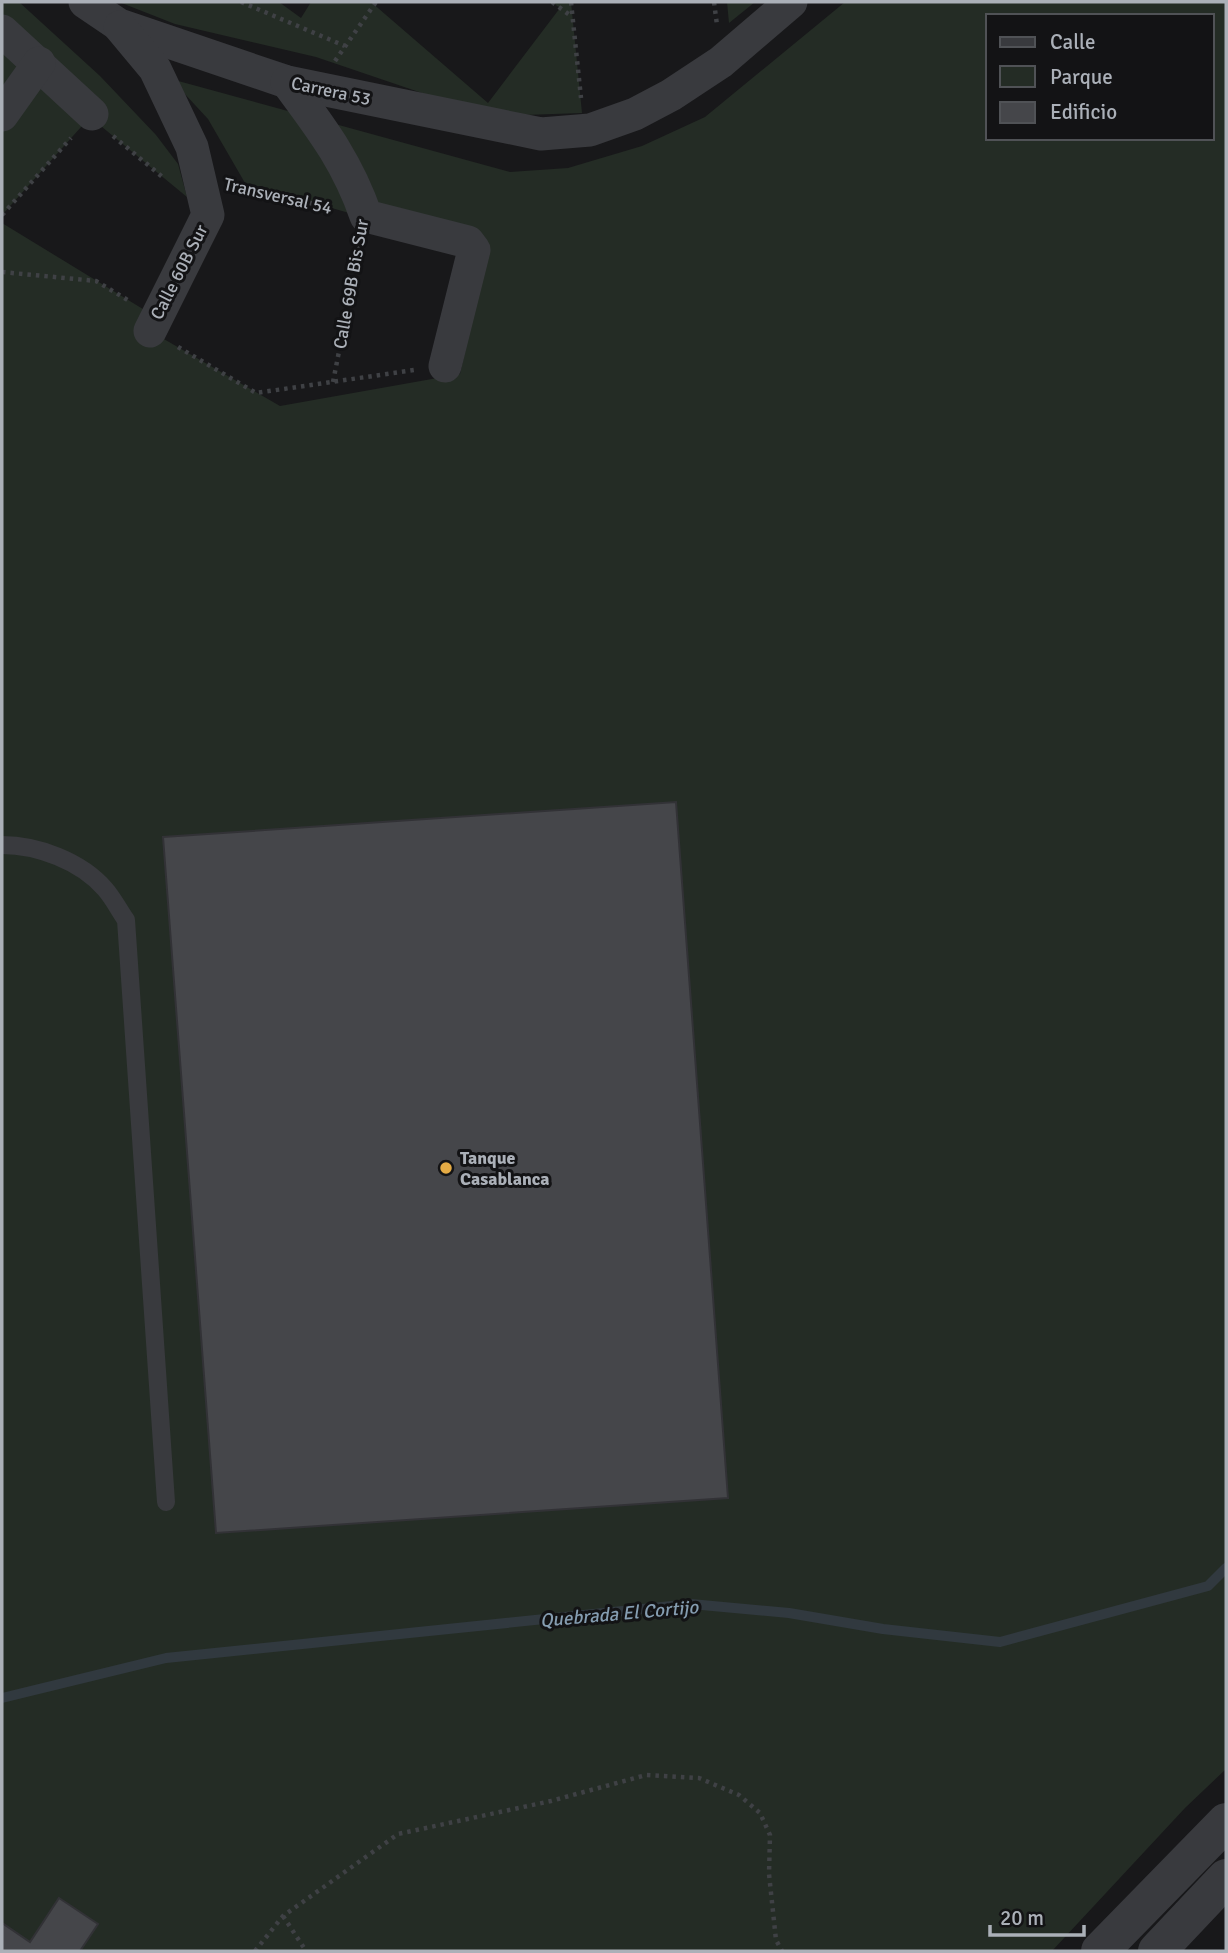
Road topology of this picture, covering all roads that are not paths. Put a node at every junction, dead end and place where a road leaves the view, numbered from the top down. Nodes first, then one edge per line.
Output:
1 (85, 2) edge
2 (791, 2) edge
3 (119, 25) junction
4 (2, 31) edge
5 (39, 63) junction
6 (301, 85) junction
7 (92, 114) road end
8 (2, 115) edge
9 (153, 324) road end
10 (444, 366) road end
11 (2, 845) edge
12 (166, 1503) dead end
13 (1226, 1822) edge
14 (1226, 1878) edge
15 (1100, 1951) edge
16 (1157, 1951) edge

1 - 3 street, Carrera 53
2 - 6 street, Carrera 53
3 - 6 street, Carrera 53
3 - 9 street, Calle 60B Sur
4 - 5 street
5 - 7 street
5 - 8 street
6 - 10 street, Calle 69B Bis Sur
11 - 12 lane
13 - 15 street
14 - 16 street

